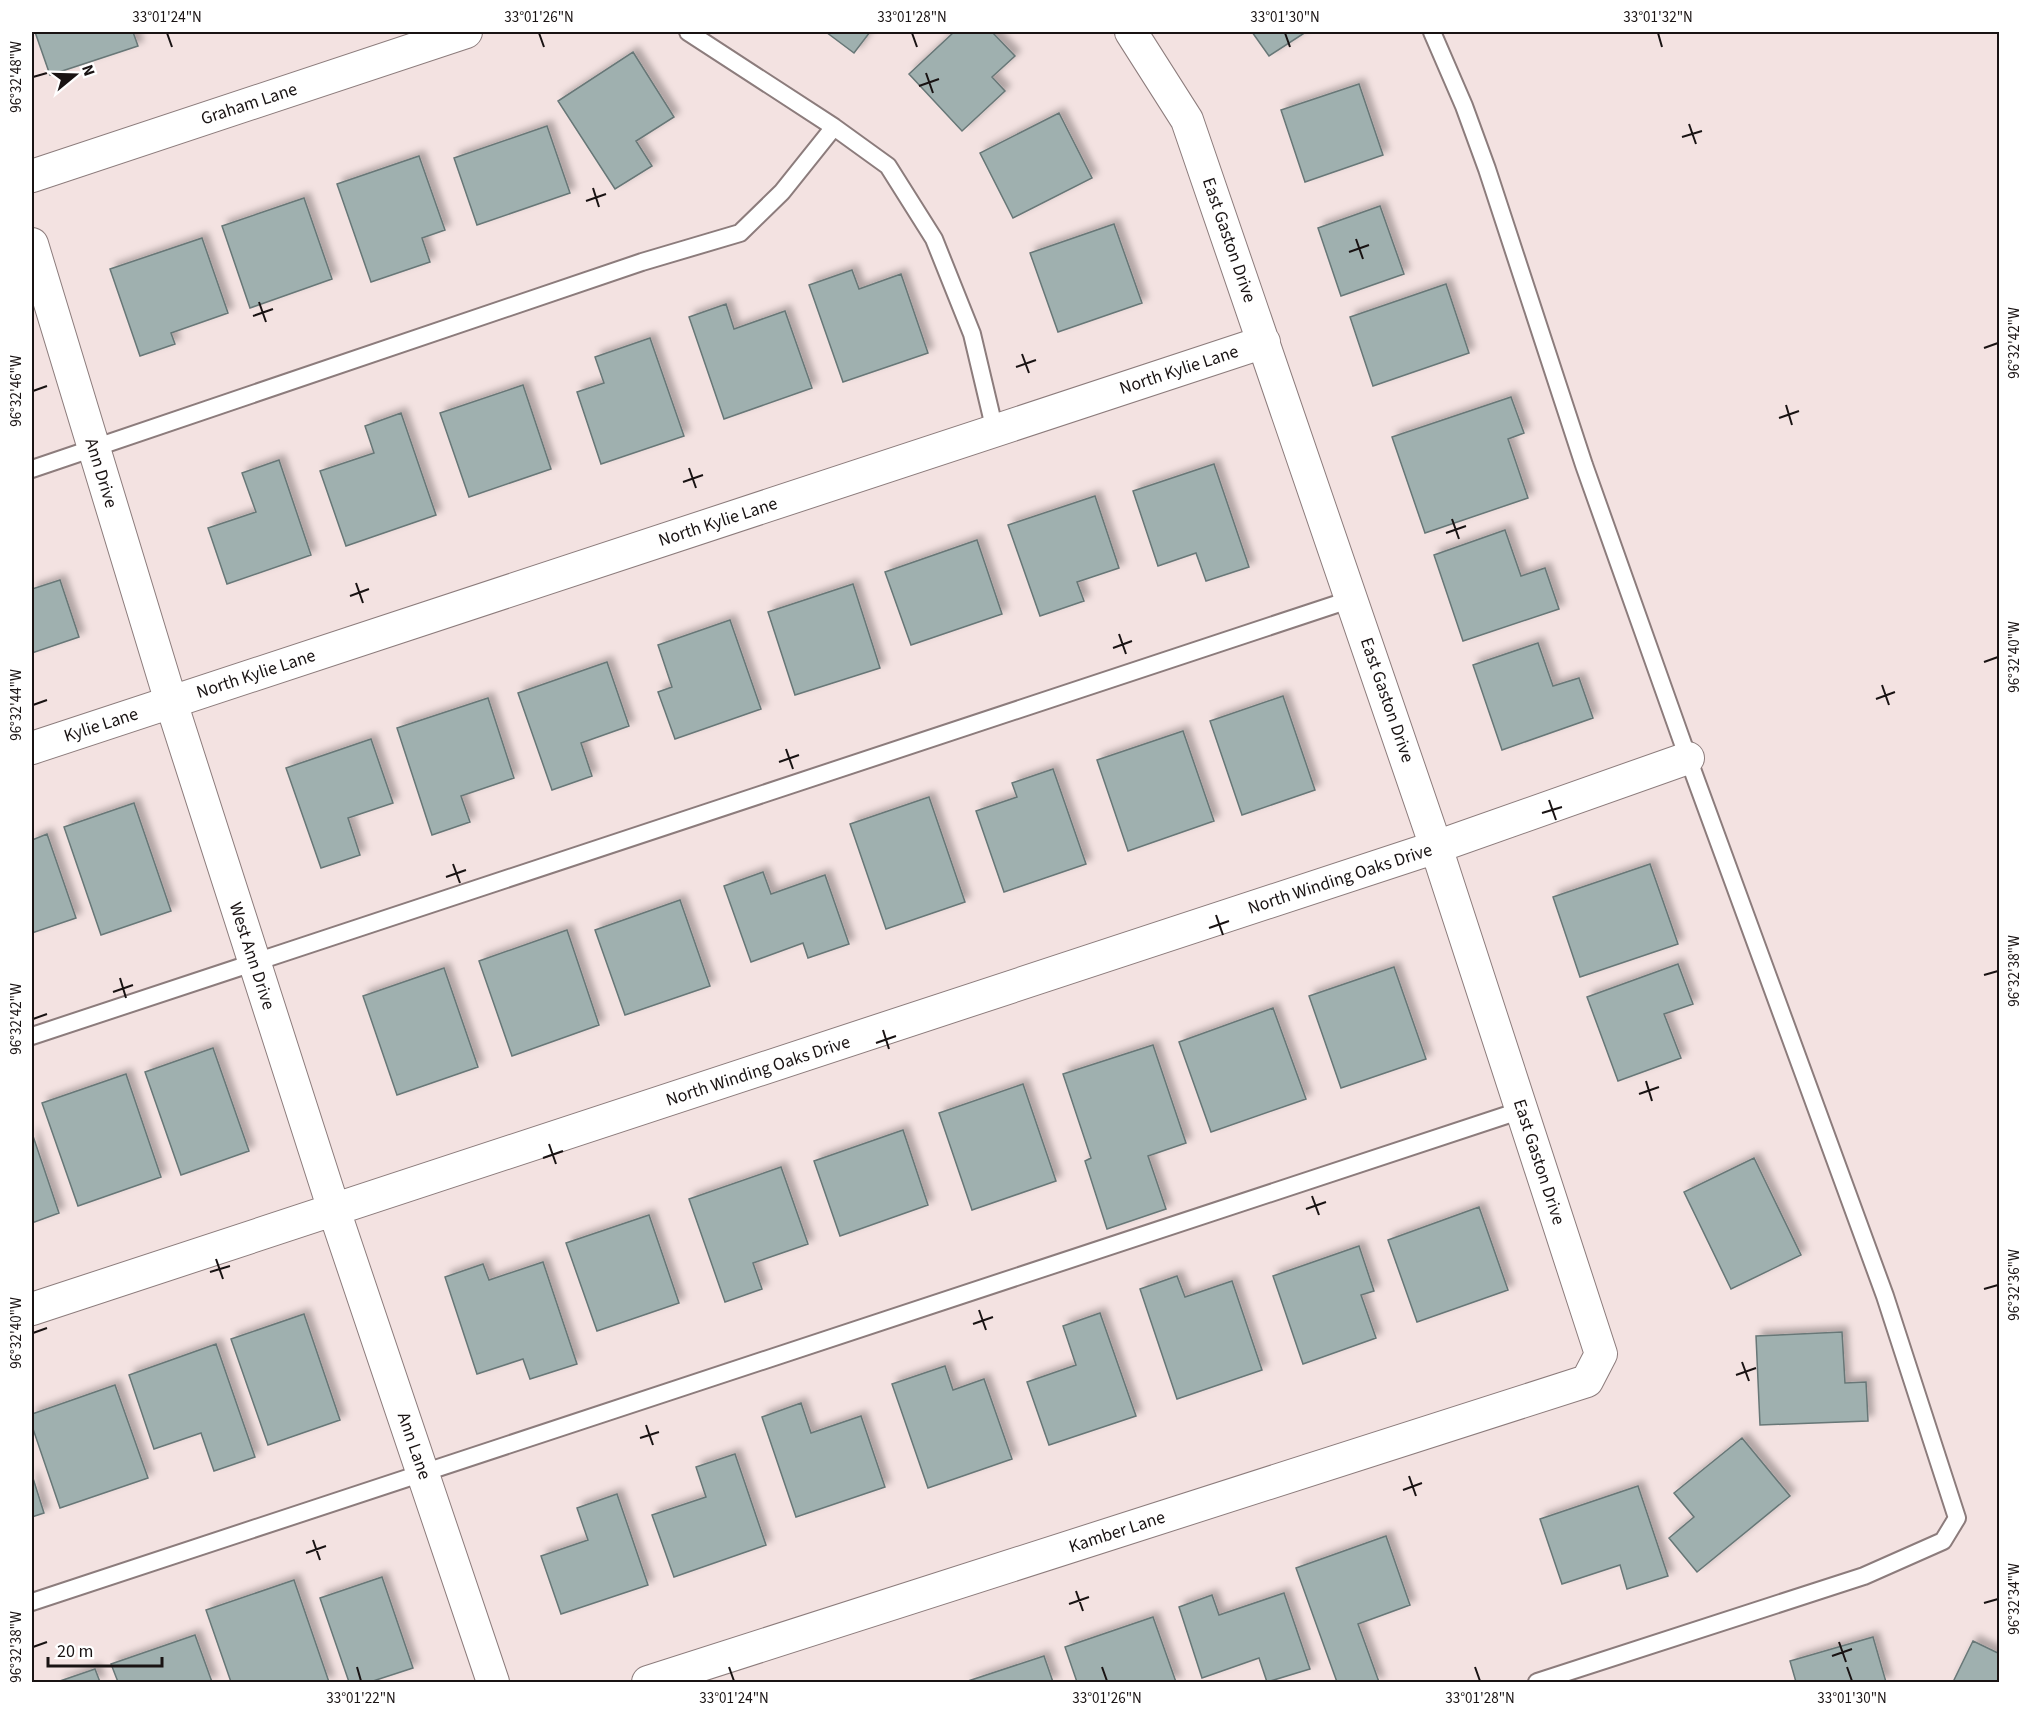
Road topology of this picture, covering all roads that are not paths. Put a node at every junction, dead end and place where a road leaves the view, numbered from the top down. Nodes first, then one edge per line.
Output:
1 (466, 32) edge
2 (688, 32) edge
3 (1131, 32) edge
4 (1432, 32) edge
5 (834, 127) junction
6 (32, 176) edge
7 (32, 244) edge
8 (1264, 342) junction
9 (995, 431) junction
10 (93, 448) junction
11 (32, 469) edge
12 (1352, 599) junction
13 (171, 702) junction
14 (32, 748) edge
15 (1688, 758) junction
16 (1436, 847) junction
17 (255, 963) junction
18 (32, 1036) edge
19 (1522, 1110) junction
20 (334, 1210) junction
21 (32, 1309) edge
22 (1587, 1381) joint
23 (423, 1473) junction
24 (32, 1602) edge
25 (493, 1683) edge
26 (648, 1683) edge
27 (1537, 1683) edge

1 - 6 street, Graham Lane
2 - 5 lane
3 - 8 street, East Gaston Drive
4 - 15 lane
5 - 9 lane
5 - 10 lane
7 - 10 street, Ann Drive
8 - 9 street, North Kylie Lane
8 - 12 street, East Gaston Drive
9 - 13 street, North Kylie Lane
10 - 11 lane
10 - 13 street, Ann Drive
12 - 16 street, East Gaston Drive
12 - 17 lane
13 - 14 street, Kylie Lane
13 - 17 street, West Ann Drive
15 - 16 street, North Winding Oaks Drive
15 - 27 lane
16 - 19 street, East Gaston Drive
16 - 20 street, North Winding Oaks Drive
17 - 18 lane
17 - 20 street, West Ann Drive
19 - 22 street, East Gaston Drive
19 - 23 lane
20 - 21 street, North Winding Oaks Drive
20 - 23 street, Ann Lane
22 - 26 street, Kamber Lane
23 - 24 lane
23 - 25 street, Ann Lane

